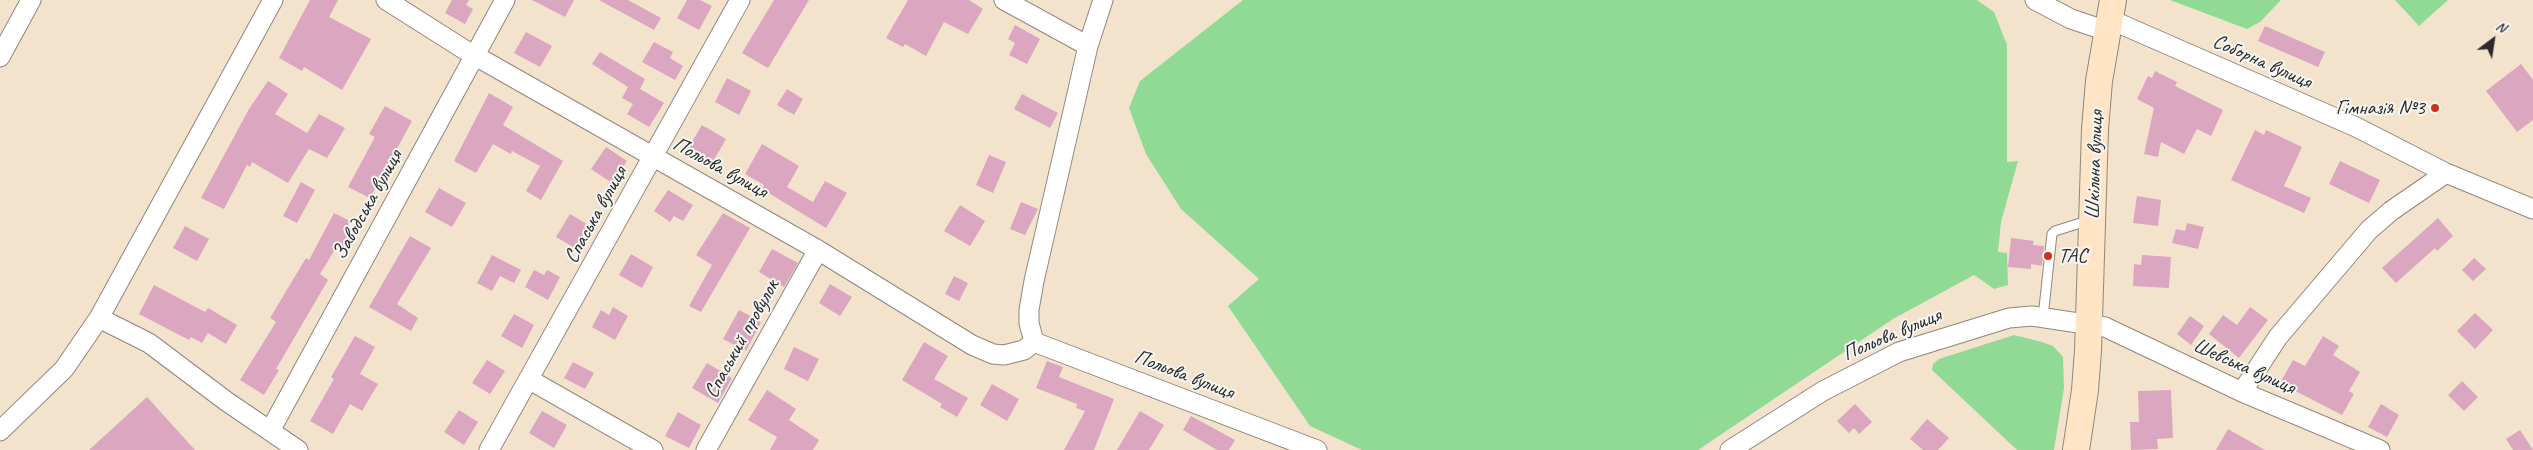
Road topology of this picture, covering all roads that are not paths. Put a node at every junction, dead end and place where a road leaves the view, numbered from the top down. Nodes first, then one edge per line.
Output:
1 (30, 0) edge
2 (273, 0) edge
3 (386, 0) edge
4 (505, 0) edge
5 (740, 0) edge
6 (1004, 0) edge
7 (1103, 0) edge
8 (2035, 0) edge
9 (2110, 17) edge
10 (1088, 46) junction
11 (475, 56) junction
12 (0, 57) edge
13 (654, 157) junction
14 (2446, 173) junction
15 (2533, 209) edge
16 (2093, 219) junction
17 (818, 250) junction
18 (2043, 317) junction
19 (99, 318) junction
20 (2090, 324) junction
21 (1034, 342) junction
22 (530, 380) junction
23 (2242, 392) junction
24 (0, 431) edge
25 (270, 431) junction
26 (298, 450) edge
27 (489, 450) edge
28 (653, 450) edge
29 (706, 450) edge
30 (1314, 450) edge
31 (1730, 450) edge
32 (2076, 450) edge
33 (2380, 450) edge

1 - 12 street
2 - 19 street
3 - 11 street, Польова вулиця
4 - 11 street, Заводська вулиця
5 - 13 street, Спаська вулиця
6 - 10 street
7 - 10 street
8 - 9 street, Соборна вулиця
9 - 14 street, Соборна вулиця
9 - 16 main road, Шкільна вулиця
10 - 21 street
11 - 13 street, Польова вулиця
11 - 25 street, Заводська вулиця
13 - 17 street, Польова вулиця
13 - 22 street, Спаська вулиця
14 - 15 street, Соборна вулиця
14 - 23 street
16 - 18 lane
16 - 20 main road, Шкільна вулиця
17 - 21 street, Польова вулиця
17 - 29 street, Спаський провулок
18 - 20 street, Польова вулиця
18 - 31 street, Польова вулиця
19 - 24 street
19 - 25 street
20 - 23 street, Шевська вулиця
20 - 32 main road, Шкільна вулиця
21 - 30 street, Польова вулиця
22 - 27 street, Спаська вулиця
22 - 28 street
23 - 33 street, Шевська вулиця
25 - 26 street

